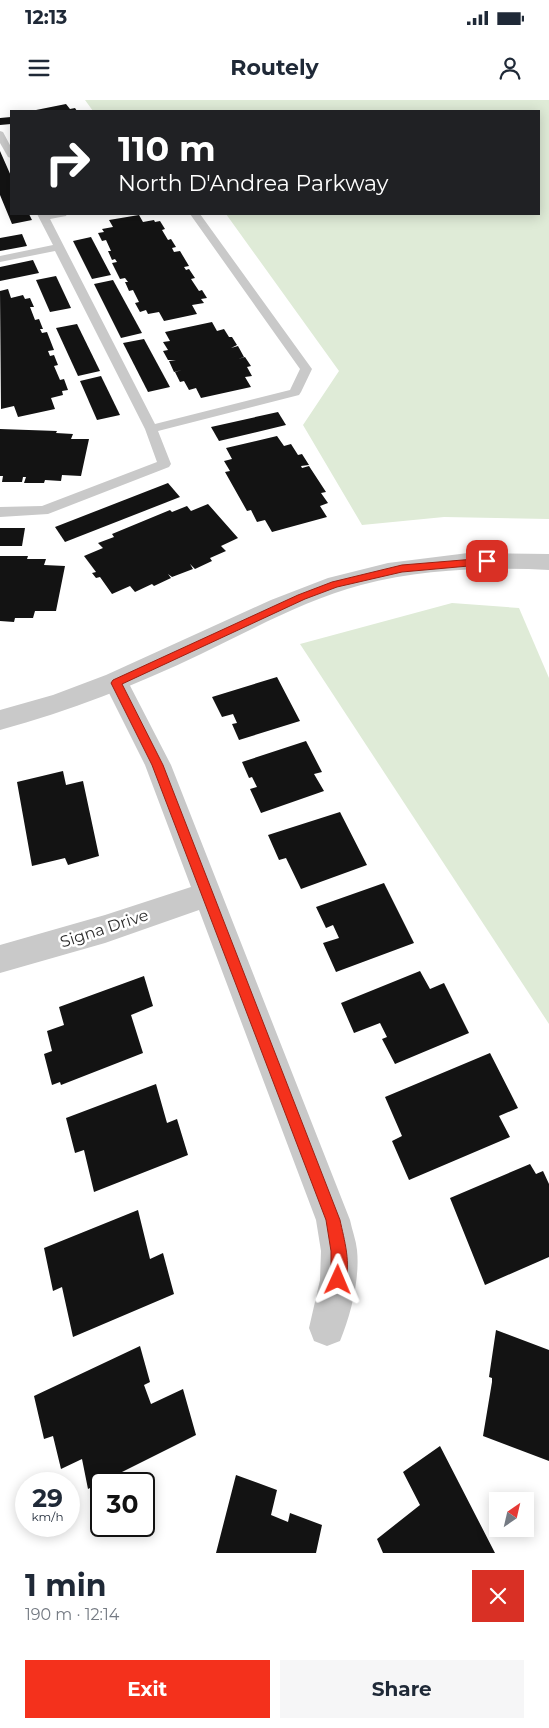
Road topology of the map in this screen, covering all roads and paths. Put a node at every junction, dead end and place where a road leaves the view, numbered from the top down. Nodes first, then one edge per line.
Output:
1 (0, 134) edge
2 (10, 153) edge
3 (43, 215) edge
4 (196, 215) edge
5 (59, 247) junction
6 (0, 259) edge
7 (151, 429) junction
8 (0, 512) edge
9 (549, 562) edge
10 (116, 683) junction
11 (0, 720) edge
12 (208, 894) junction
13 (0, 959) edge
14 (327, 1328) dead end

1 - 2 lane
3 - 5 lane
4 - 7 lane
5 - 6 lane
5 - 7 lane
7 - 8 lane
9 - 10 street
10 - 11 street
10 - 12 street
12 - 13 street, Signa Drive
12 - 14 street

